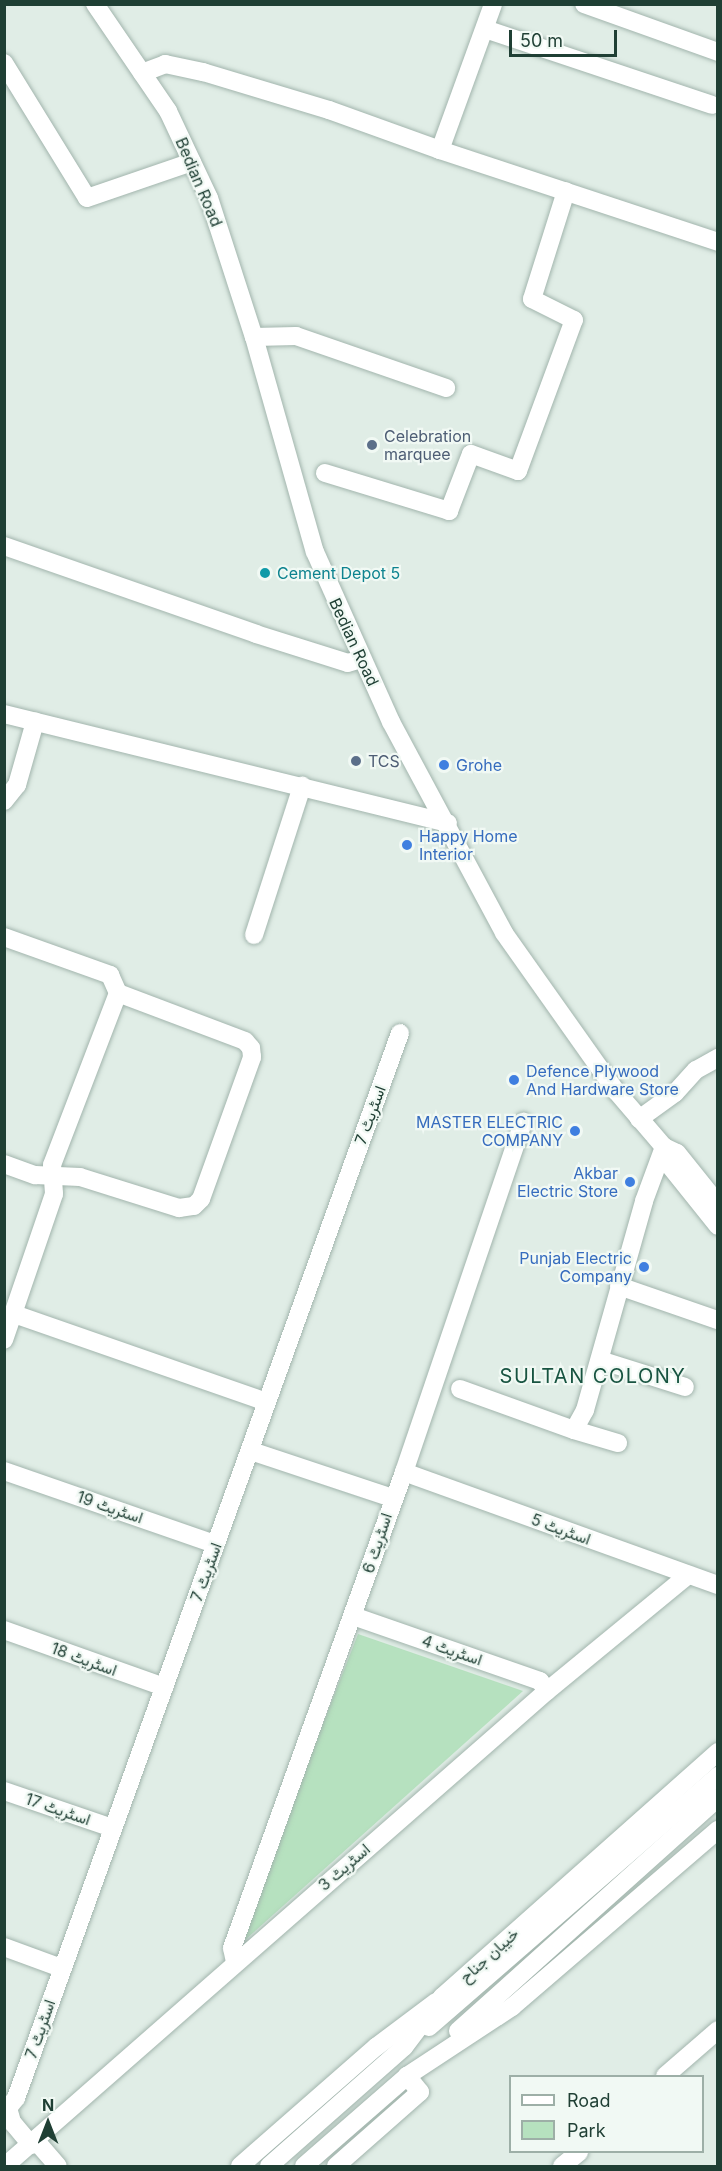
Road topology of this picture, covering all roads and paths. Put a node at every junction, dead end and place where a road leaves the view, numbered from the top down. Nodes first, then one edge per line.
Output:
1 (95, 4) edge
2 (493, 4) edge
3 (584, 4) edge
4 (485, 29) junction
5 (717, 52) edge
6 (4, 63) edge
7 (142, 73) junction
8 (711, 105) dead end
9 (440, 150) junction
10 (192, 162) junction
11 (566, 191) junction
12 (717, 242) edge
13 (254, 337) junction
14 (446, 388) dead end
15 (325, 473) dead end
16 (4, 546) edge
17 (360, 659) junction
18 (4, 714) edge
19 (35, 722) junction
20 (302, 786) junction
21 (4, 801) edge
22 (448, 824) junction
23 (254, 935) dead end
24 (4, 937) edge
25 (118, 993) junction
26 (400, 1033) dead end
27 (717, 1058) edge
28 (639, 1119) junction
29 (523, 1122) dead end
30 (664, 1147) junction
31 (4, 1164) edge
32 (55, 1178) junction
33 (717, 1204) edge
34 (717, 1226) edge
35 (619, 1286) junction
36 (14, 1314) junction
37 (717, 1320) edge
38 (4, 1340) edge
39 (600, 1360) junction
40 (685, 1387) dead end
41 (460, 1389) dead end
42 (266, 1402) junction
43 (574, 1430) junction
44 (618, 1443) dead end
45 (250, 1451) junction
46 (4, 1471) edge
47 (404, 1472) junction
48 (392, 1498) junction
49 (215, 1544) junction
50 (688, 1575) junction
51 (717, 1585) edge
52 (352, 1616) junction
53 (4, 1630) edge
54 (164, 1687) junction
55 (547, 1691) junction
56 (717, 1752) edge
57 (717, 1776) edge
58 (4, 1791) edge
59 (717, 1798) edge
60 (112, 1828) junction
61 (717, 1830) edge
62 (4, 1947) edge
63 (235, 1962) junction
64 (61, 1968) junction
65 (442, 1997) junction
66 (717, 2030) edge
67 (404, 2047) junction
68 (666, 2075) edge
69 (407, 2076) junction
70 (6, 2109) edge
71 (34, 2143) junction
72 (577, 2153) edge
73 (5, 2166) edge
74 (58, 2166) edge
75 (240, 2166) edge
76 (269, 2166) edge
77 (304, 2166) edge
78 (336, 2166) edge
79 (562, 2166) edge

1 - 7 street, Bedian Road
2 - 4 street
3 - 5 street
4 - 8 street
4 - 9 street
6 - 10 street
7 - 9 street
7 - 10 street, Bedian Road
9 - 11 street
10 - 13 street, Bedian Road
11 - 12 street
11 - 15 street
13 - 14 street
13 - 17 street, Bedian Road
16 - 17 street
17 - 22 street, Bedian Road
18 - 19 street
19 - 20 street
19 - 21 street
20 - 22 street
20 - 23 street
22 - 28 street, Bedian Road
24 - 25 street
25 - 32 street
25 - 32 street
26 - 42 street, اسٹریٹ 7
27 - 28 street
28 - 30 street, Bedian Road
29 - 47 street, اسٹریٹ 6
30 - 33 street
30 - 34 street, Bedian Road
30 - 35 street
31 - 32 street
32 - 36 street
35 - 37 street
35 - 39 street
36 - 38 street
36 - 42 street
39 - 40 street
39 - 43 street
41 - 43 street
42 - 45 street, اسٹریٹ 7
43 - 44 street
45 - 48 street
45 - 49 street, اسٹریٹ 7
46 - 49 street, اسٹریٹ 19
47 - 48 street, اسٹریٹ 6
47 - 50 street, اسٹریٹ 5
48 - 52 street, اسٹریٹ 6
49 - 54 street, اسٹریٹ 7
50 - 51 street, اسٹریٹ 5
50 - 55 street, اسٹریٹ 3
52 - 55 street, اسٹریٹ 4
52 - 63 street, اسٹریٹ 6
53 - 54 street, اسٹریٹ 18
54 - 60 street, اسٹریٹ 7
55 - 63 street, اسٹریٹ 3
56 - 65 street, خیبان جناح
57 - 67 street
58 - 60 street, اسٹریٹ 17
59 - 69 street
60 - 64 street, اسٹریٹ 7
61 - 69 street
62 - 64 street
63 - 71 street, اسٹریٹ 3
64 - 70 street, اسٹریٹ 7
65 - 67 street, خیبان جناح
65 - 75 street
66 - 68 street
67 - 76 street, خیبان جناح
69 - 77 street
69 - 78 street
70 - 71 street
71 - 73 street, اسٹریٹ 3
71 - 74 street
72 - 79 street

